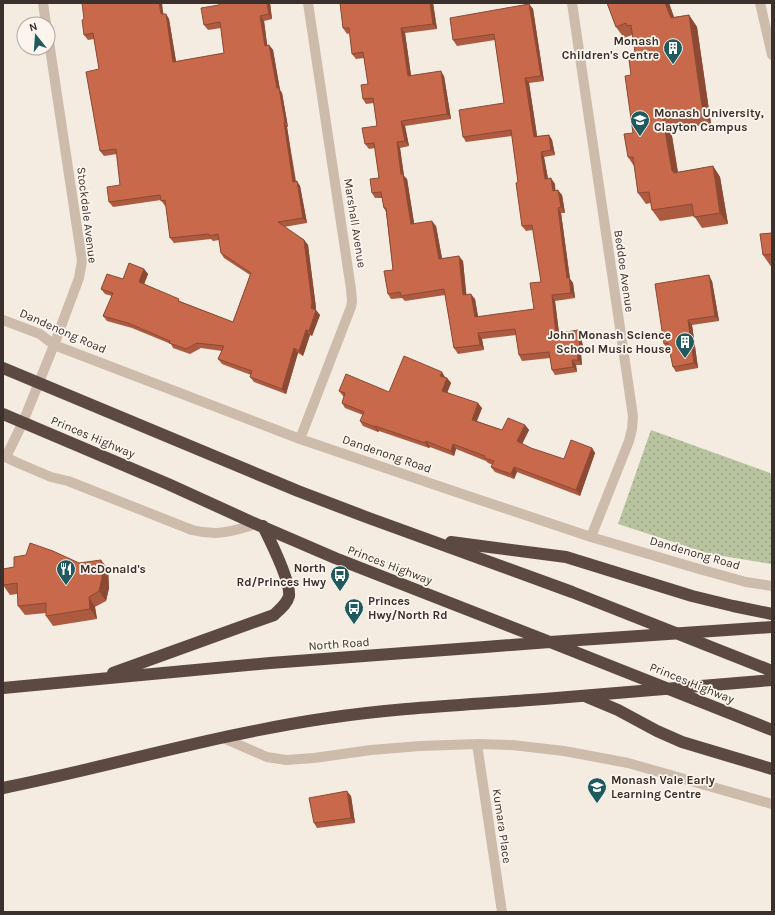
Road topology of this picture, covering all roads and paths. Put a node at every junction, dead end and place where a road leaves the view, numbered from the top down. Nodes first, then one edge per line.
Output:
1 (43, 3) edge
2 (308, 3) edge
3 (572, 3) edge
4 (760, 3) edge
5 (45, 16) edge
6 (772, 55) edge
7 (51, 56) edge
8 (3, 320) edge
9 (54, 345) junction
10 (3, 368) edge
11 (39, 382) junction
12 (3, 414) edge
13 (23, 422) junction
14 (300, 439) junction
15 (4, 456) edge
16 (260, 525) junction
17 (590, 537) junction
18 (430, 540) junction
19 (772, 586) edge
20 (772, 614) edge
21 (772, 627) edge
22 (677, 634) junction
23 (550, 642) junction
24 (772, 671) edge
25 (97, 679) junction
26 (772, 680) edge
27 (3, 688) edge
28 (670, 689) junction
29 (583, 696) junction
30 (772, 730) edge
31 (223, 738) junction
32 (477, 744) junction
33 (772, 769) edge
34 (3, 788) edge
35 (772, 804) edge
36 (502, 912) edge

1 - 5 street
2 - 14 street, Marshall Avenue
3 - 17 street, Beddoe Avenue
4 - 6 street
7 - 9 street, Stockdale Avenue
8 - 9 street, Dandenong Road
9 - 11 street, Stockdale Avenue
9 - 14 street, Dandenong Road
10 - 11 highway
11 - 13 street, Stockdale Avenue
11 - 18 highway
12 - 13 highway, Princes Highway
13 - 15 street, Stockdale Avenue
13 - 16 highway, Princes Highway
14 - 17 street, Dandenong Road
15 - 16 street
16 - 23 highway, Princes Highway
16 - 25 highway
17 - 19 street, Dandenong Road
18 - 20 highway
18 - 22 highway
21 - 22 highway, North Road
22 - 23 highway, North Road
22 - 24 highway
23 - 25 highway, North Road
23 - 28 highway, Princes Highway
25 - 27 highway, North Road
26 - 28 highway
28 - 29 highway
28 - 30 highway, Princes Highway
29 - 31 highway
29 - 33 highway
31 - 32 street
31 - 34 highway
32 - 35 street
32 - 36 street, Kumara Place

